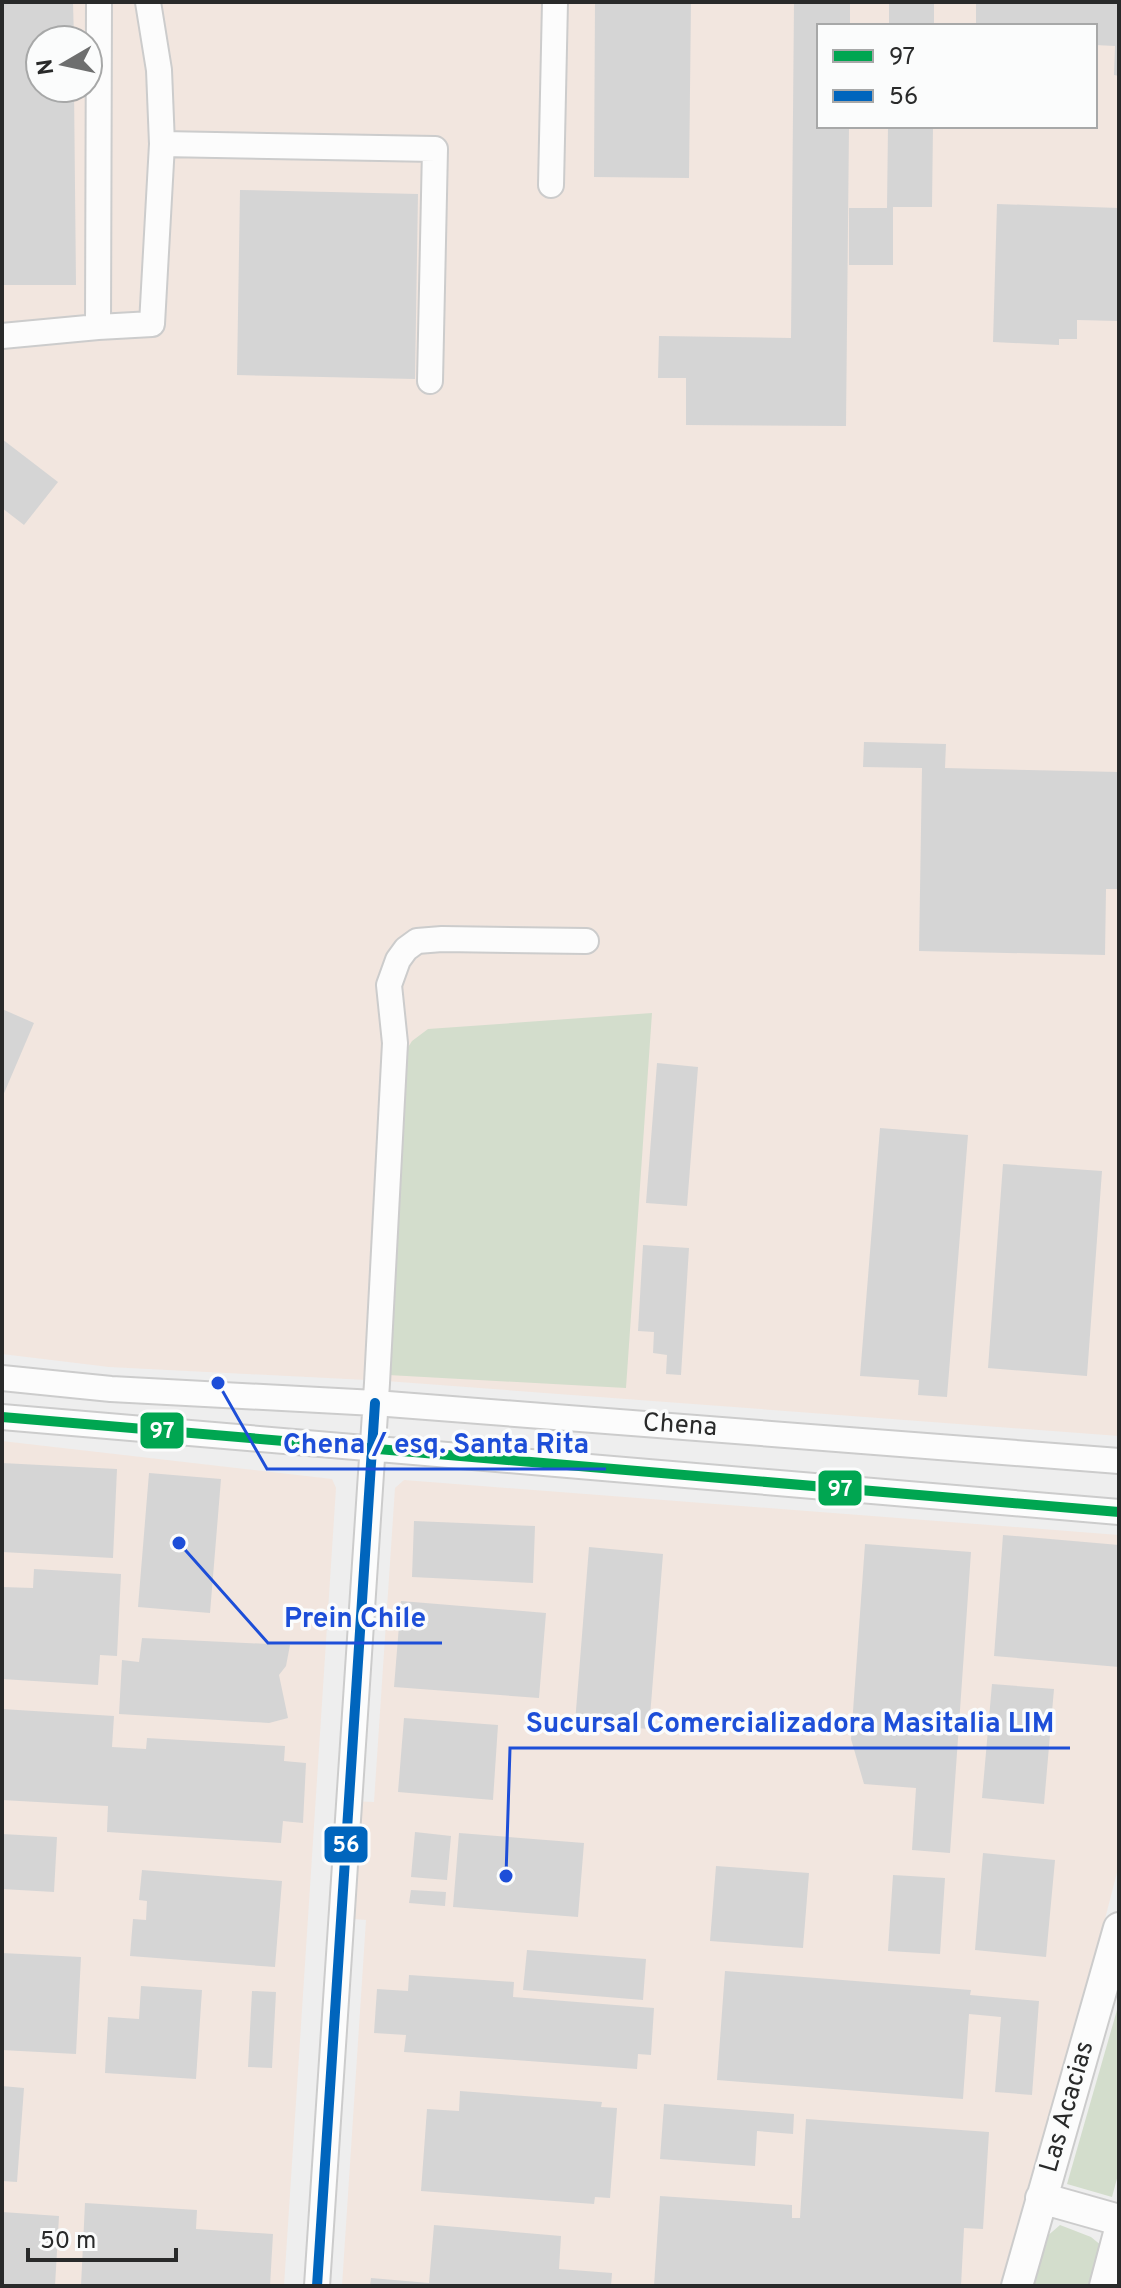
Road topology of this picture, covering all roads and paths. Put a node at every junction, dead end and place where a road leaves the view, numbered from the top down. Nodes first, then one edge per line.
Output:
1 (99, 2) edge
2 (148, 2) edge
3 (555, 2) edge
4 (162, 144) junction
5 (551, 185) dead end
6 (98, 327) junction
7 (2, 336) edge
8 (430, 381) dead end
9 (586, 941) dead end
10 (2, 1378) edge
11 (375, 1403) junction
12 (2, 1417) edge
13 (373, 1450) junction
14 (1119, 1461) edge
15 (1119, 1512) edge
16 (1119, 1928) edge
17 (1041, 2198) junction
18 (1119, 2220) edge
19 (1119, 2233) edge
20 (317, 2286) edge
21 (1017, 2286) edge
22 (1105, 2286) edge

1 - 6 street
2 - 4 street
3 - 5 street
4 - 6 street
4 - 8 street
6 - 7 street
9 - 11 street
10 - 11 street, Chena
11 - 13 street
11 - 14 street, Chena
12 - 13 street, Chena
13 - 15 street, Chena
13 - 20 street
16 - 17 main road, Las Acacias
17 - 18 main road
17 - 21 main road, Las Acacias
19 - 22 main road

